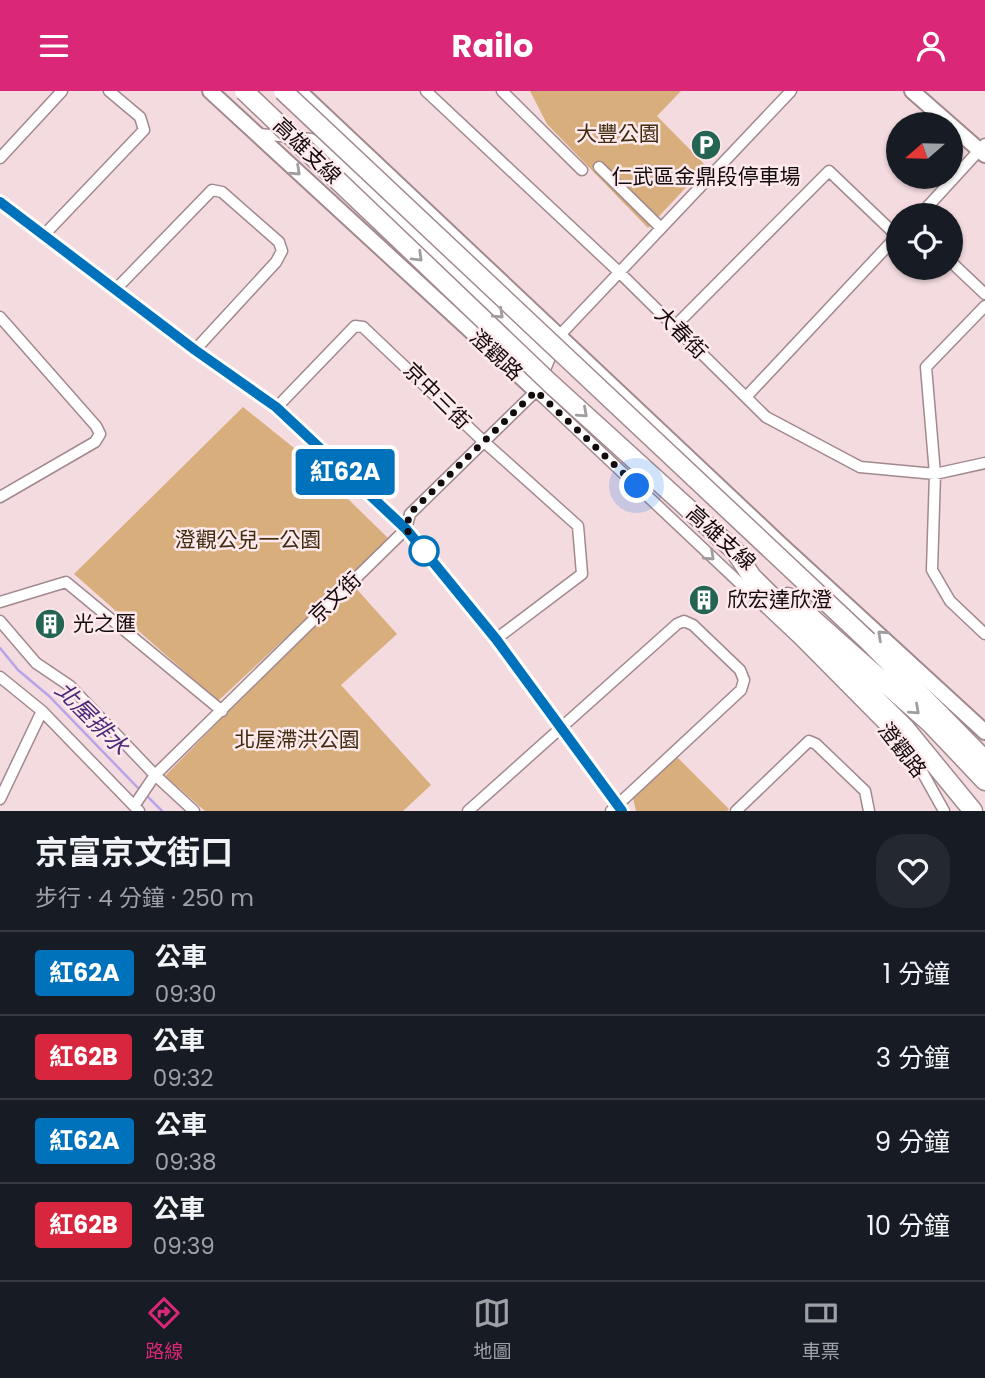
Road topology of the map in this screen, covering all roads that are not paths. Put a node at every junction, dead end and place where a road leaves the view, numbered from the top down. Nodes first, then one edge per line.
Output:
1 (62, 91) edge
2 (109, 91) edge
3 (210, 91) edge
4 (244, 91) edge
5 (283, 91) edge
6 (299, 91) edge
7 (426, 91) edge
8 (502, 91) edge
9 (791, 91) edge
10 (912, 91) edge
11 (255, 132) junction
12 (983, 149) edge
13 (0, 157) edge
14 (599, 167) dead end
15 (582, 170) dead end
16 (0, 202) edge
17 (931, 203) edge
18 (886, 225) edge
19 (661, 228) junction
20 (43, 236) junction
21 (886, 249) edge
22 (619, 272) junction
23 (963, 273) edge
24 (115, 290) junction
25 (985, 294) edge
26 (985, 306) edge
27 (0, 317) edge
28 (675, 326) junction
29 (559, 336) junction
30 (195, 350) junction
31 (548, 361) junction
32 (536, 391) junction
33 (746, 397) junction
34 (276, 407) junction
35 (482, 440) junction
36 (985, 463) edge
37 (935, 474) junction
38 (0, 497) edge
39 (406, 529) junction
40 (735, 551) junction
41 (0, 602) edge
42 (0, 621) edge
43 (985, 634) edge
44 (496, 639) junction
45 (868, 642) junction
46 (0, 677) edge
47 (42, 711) junction
48 (222, 711) junction
49 (562, 729) junction
50 (985, 732) edge
51 (985, 744) edge
52 (985, 759) edge
53 (944, 775) junction
54 (153, 777) junction
55 (985, 782) edge
56 (0, 799) edge
57 (137, 805) edge
58 (617, 809) edge
59 (194, 811) edge
60 (468, 811) edge
61 (736, 811) edge
62 (869, 811) edge
63 (944, 811) edge
64 (963, 811) edge
65 (972, 811) edge

1 - 13 street
2 - 20 street
3 - 11 street, 澄觀路
4 -> 40 highway, 高雄支線, bridge
5 - 45 highway, 高雄支線, bridge
6 - 29 street
7 - 22 street, 大春街
8 - 15 street
9 - 19 street
10 - 12 street
11 -> 31 street
11 -> 32 street, 澄觀路
12 - 17 street
14 - 19 street
16 - 20 street
18 - 28 street
19 - 22 street
20 - 24 street
21 - 33 street
22 - 28 street, 大春街
22 - 29 street
23 - 25 street
24 - 30 street
24 - 30 street
26 - 37 street
27 - 38 street
28 - 33 street, 大春街
29 - 31 street
50 -> 29 street
30 - 34 street
31 - 32 street
32 - 35 street, 京文街
32 -> 63 street, 澄觀路
33 - 37 street, 大春街
34 - 35 street, 京中三街
34 - 39 street
35 - 39 street, 京文街
35 - 44 street, 京中三街
36 - 37 street, 大春街
37 - 43 street
39 - 44 street
39 - 48 street, 京文街
40 - 53 highway
40 -> 55 highway, 高雄支線
41 - 48 street
42 - 54 street
44 - 49 street
45 - 51 highway
45 - 52 highway, 高雄支線
46 - 47 street
47 - 56 street
47 - 57 street
48 - 54 street, 京文街
49 - 58 street
49 - 58 street
49 - 60 street
53 - 64 highway
53 - 65 highway
54 - 57 street, 京文街
54 - 59 street
61 - 62 street

